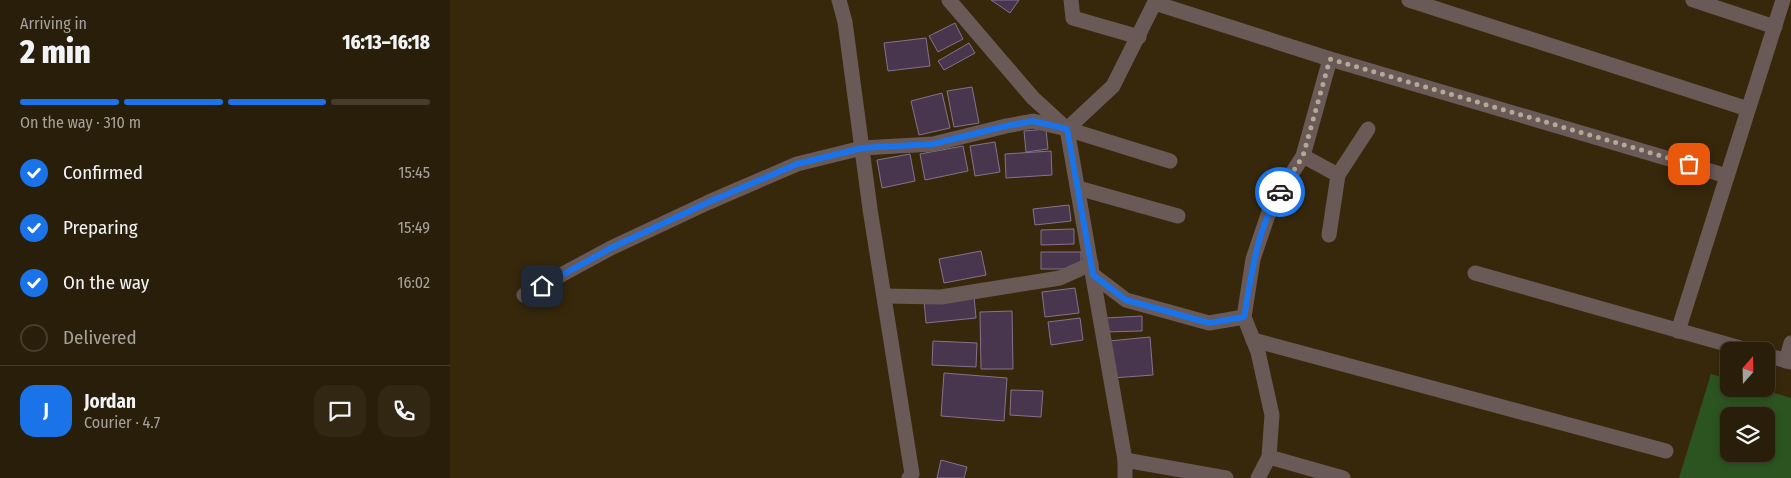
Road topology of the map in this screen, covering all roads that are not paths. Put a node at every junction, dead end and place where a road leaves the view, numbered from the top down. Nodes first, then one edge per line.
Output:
1 (839, 0) edge
2 (949, 0) edge
3 (1071, 0) edge
4 (1409, 0) edge
5 (1693, 0) edge
6 (1783, 0) edge
7 (1156, 1) edge
8 (1775, 26) junction
9 (1138, 36) junction
10 (1330, 59) junction
11 (1748, 110) junction
12 (1067, 129) junction
13 (1368, 130) dead end
14 (862, 148) junction
15 (1303, 156) junction
16 (1170, 161) dead end
17 (1338, 175) junction
18 (1727, 176) junction
19 (1078, 188) junction
20 (1178, 216) dead end
21 (1329, 235) dead end
22 (1092, 269) junction
23 (1475, 273) dead end
24 (524, 295) dead end
25 (884, 296) junction
26 (1244, 317) junction
27 (1678, 331) junction
28 (1254, 340) junction
29 (1720, 343) edge
30 (1791, 343) edge
31 (1775, 358) edge
32 (1789, 362) edge
33 (1666, 451) dead end
34 (1269, 457) junction
35 (1125, 460) junction
36 (909, 478) edge
37 (1125, 478) edge
38 (1226, 478) edge
39 (1258, 478) edge
40 (1343, 478) edge

1 - 14 street
2 - 12 street
3 - 9 street
4 - 11 street
5 - 8 street
6 - 8 street
7 - 9 street
7 - 10 street
8 - 11 street
9 - 12 street
10 - 15 street
10 - 18 street
11 - 18 street
12 - 14 street
12 - 16 street
12 - 19 street
13 - 17 street
14 - 24 street
14 - 25 street
15 - 17 street
15 - 26 street
17 - 21 street
18 - 27 street
19 - 20 street
19 - 22 street
22 - 25 street
22 - 26 street
22 - 35 street
23 - 27 street
25 - 36 street
26 - 28 street
27 - 29 street
28 - 33 street
28 - 34 street
30 - 32 street
31 - 32 street
34 - 39 street
34 - 40 street
35 - 37 street
35 - 38 street

